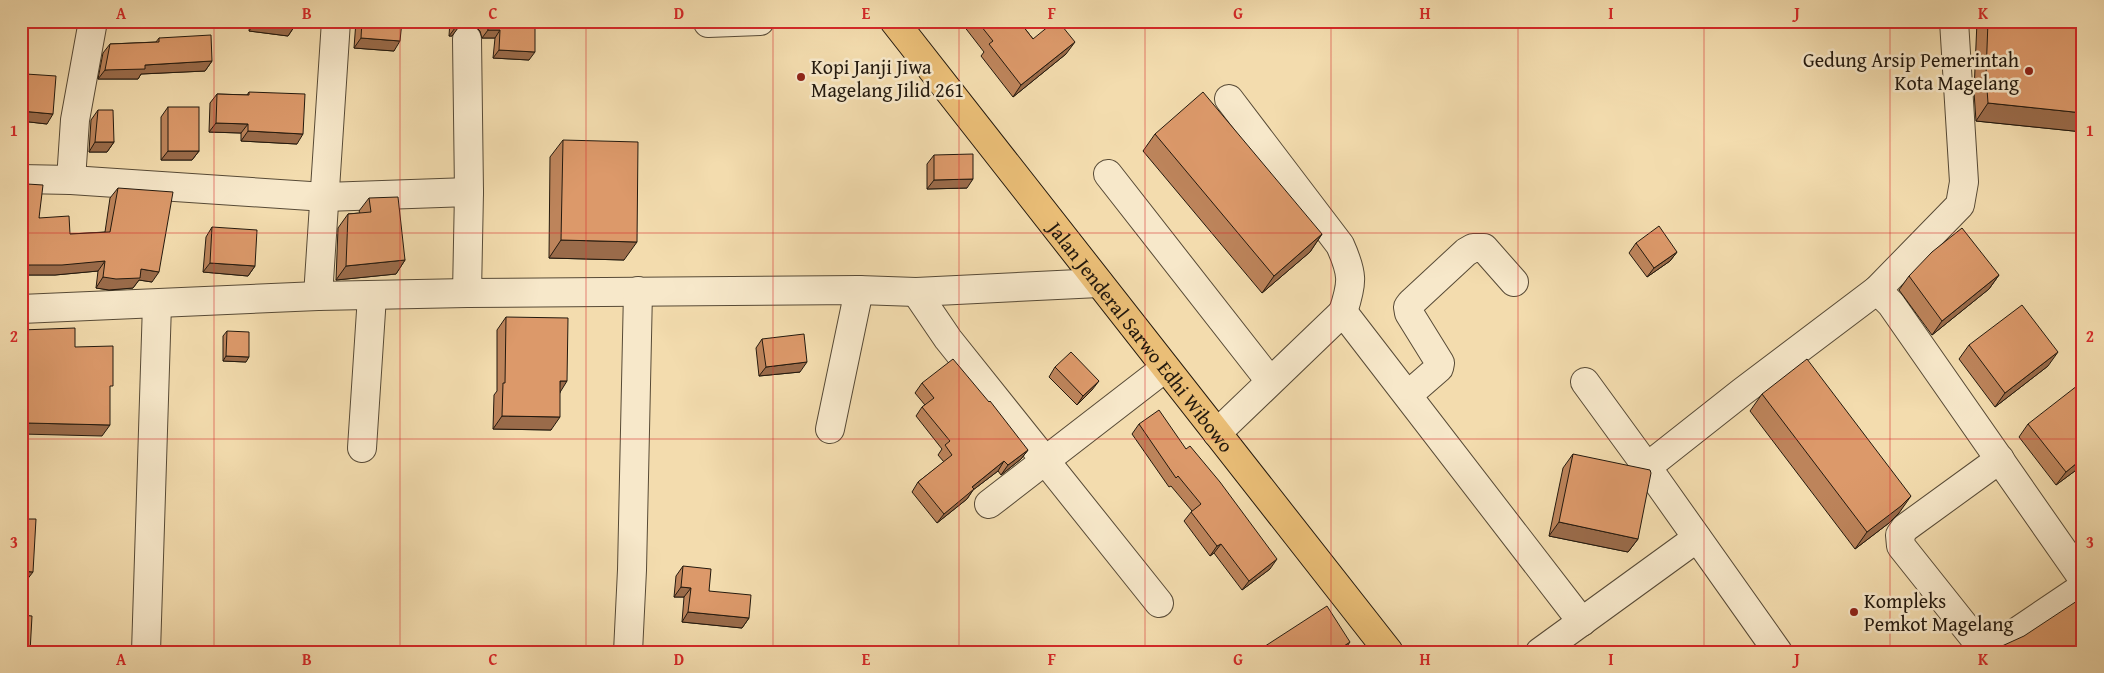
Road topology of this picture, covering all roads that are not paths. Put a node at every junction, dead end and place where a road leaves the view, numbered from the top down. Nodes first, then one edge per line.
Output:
1 (93, 21) edge
2 (336, 21) edge
3 (760, 21) edge
4 (894, 21) edge
5 (1954, 21) edge
6 (708, 23) dead end
7 (467, 39) dead end
8 (1229, 99) dead end
9 (1108, 174) dead end
10 (21, 179) edge
11 (71, 180) junction
12 (469, 192) junction
13 (325, 197) junction
14 (1514, 282) dead end
15 (1098, 283) junction
16 (859, 290) junction
17 (1877, 290) junction
18 (638, 291) junction
19 (916, 292) junction
20 (467, 293) junction
21 (318, 296) junction
22 (372, 296) junction
23 (157, 304) junction
24 (21, 309) edge
25 (1343, 312) junction
26 (1165, 368) junction
27 (1270, 381) junction
28 (1585, 382) dead end
29 (1408, 395) junction
30 (830, 428) dead end
31 (1217, 433) junction
32 (362, 448) dead end
33 (2000, 459) junction
34 (1044, 461) junction
35 (1647, 467) junction
36 (989, 504) dead end
37 (1697, 538) junction
38 (2083, 579) edge
39 (2083, 587) edge
40 (1159, 603) dead end
41 (1582, 622) junction
42 (146, 652) edge
43 (628, 652) edge
44 (1389, 652) edge
45 (1540, 652) edge
46 (1778, 652) edge

1 - 11 street
2 - 13 street
3 - 6 street
4 - 15 main road, Jalan Jenderal Sarwo Edhi Wibowo
5 - 17 street
7 - 12 street
8 - 25 street
9 - 27 street
10 - 11 street
11 - 13 street
12 - 13 street
12 - 20 street
13 - 21 street
14 - 29 street
15 - 19 street
15 - 26 main road, Jalan Jenderal Sarwo Edhi Wibowo
16 - 18 street
16 - 19 street
16 - 30 street
17 - 33 street
17 - 35 street
18 - 20 street
18 - 43 street
19 - 34 street
20 - 22 street
21 - 22 street
21 - 23 street
22 - 32 street
23 - 24 street
23 - 42 street
25 - 27 street
25 - 29 street
26 - 31 main road, Jalan Jenderal Sarwo Edhi Wibowo
26 - 34 street
27 - 31 street
28 - 35 street
29 - 41 street
31 - 44 main road, Jalan Jenderal Sarwo Edhi Wibowo
33 - 38 street
33 - 39 street
34 - 36 street
34 - 40 street
35 - 37 street
37 - 41 street
37 - 46 street
41 - 45 street

